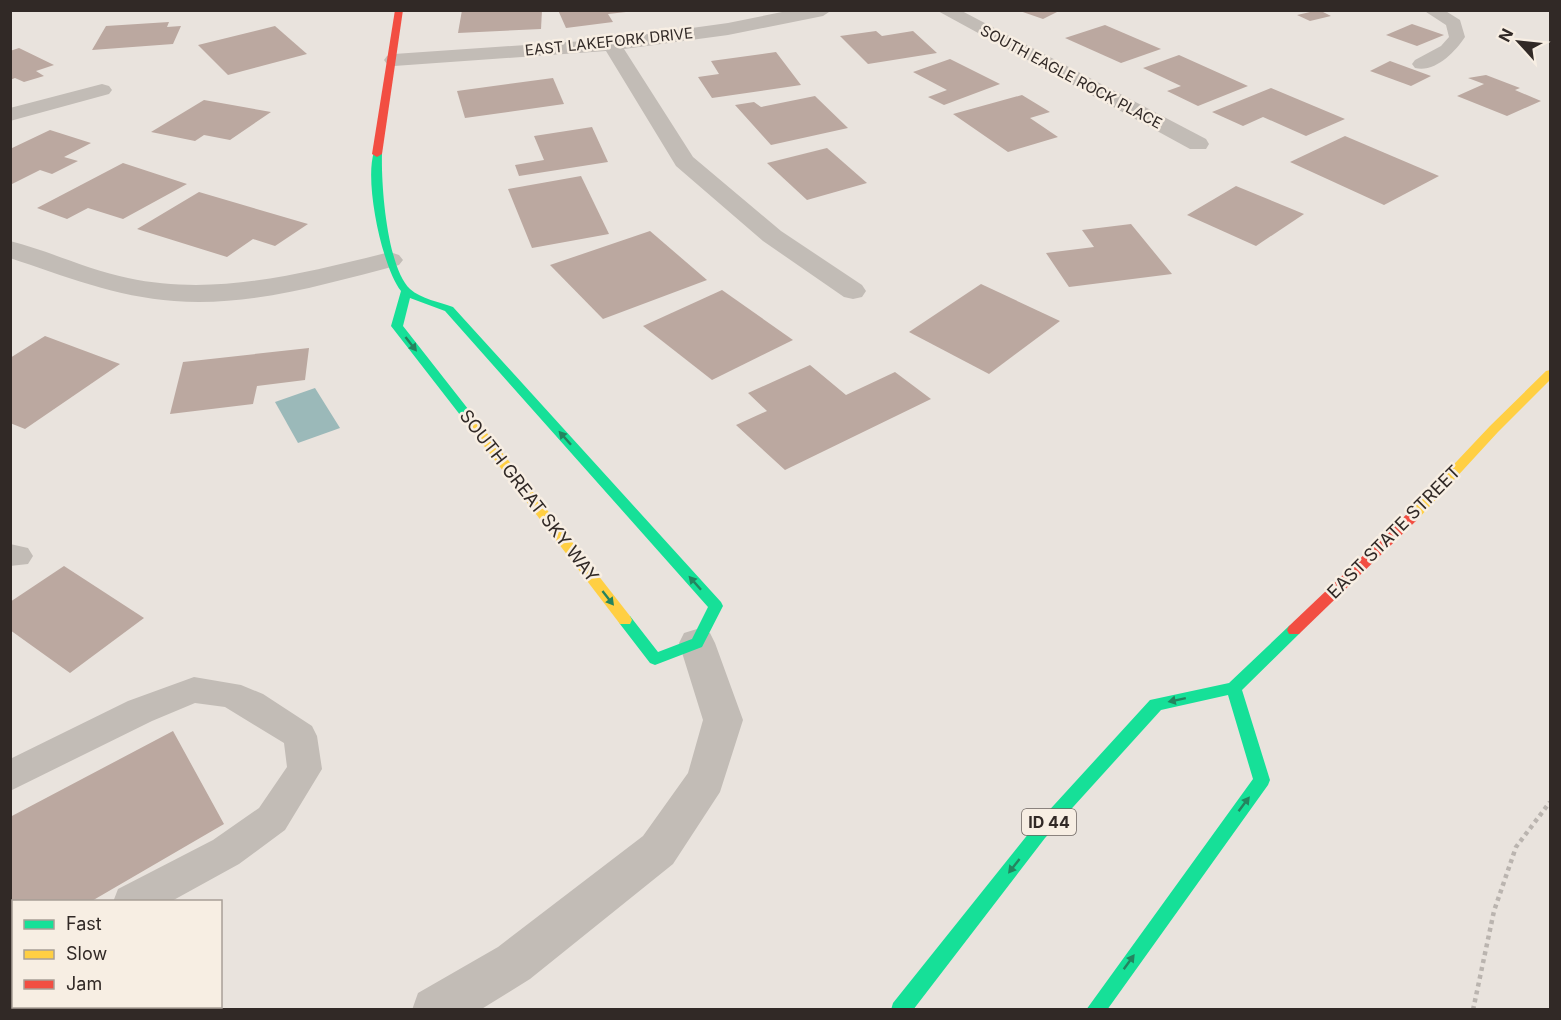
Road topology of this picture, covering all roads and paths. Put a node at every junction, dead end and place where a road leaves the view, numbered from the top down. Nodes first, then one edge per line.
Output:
1 (399, 10) edge
2 (823, 10) edge
3 (945, 10) edge
4 (1431, 10) edge
5 (612, 45) junction
6 (394, 60) junction
7 (1421, 64) dead end
8 (102, 90) dead end
9 (10, 115) edge
10 (1198, 144) dead end
11 (10, 249) edge
12 (390, 260) junction
13 (406, 291) junction
14 (853, 291) dead end
15 (1551, 374) edge
16 (697, 643) junction
17 (1234, 688) junction
18 (10, 776) edge
19 (1551, 802) edge
20 (136, 900) edge
21 (435, 1010) edge
22 (900, 1010) edge
23 (1095, 1010) edge
24 (1473, 1010) edge

1 - 6 main road
2 - 5 street, EAST LAKEFORK DRIVE
3 - 10 street, SOUTH EAGLE ROCK PLACE
4 - 7 lane
5 - 6 street, EAST LAKEFORK DRIVE
5 - 14 street
6 - 12 main road
8 - 9 street
11 - 12 street
12 - 13 main road
16 -> 13 main road
13 -> 16 main road, SOUTH GREAT SKY WAY
15 - 17 main road, EAST STATE STREET
16 - 21 street
17 -> 22 main road, ID 44
23 -> 17 main road
18 - 20 lane
19 - 24 path

